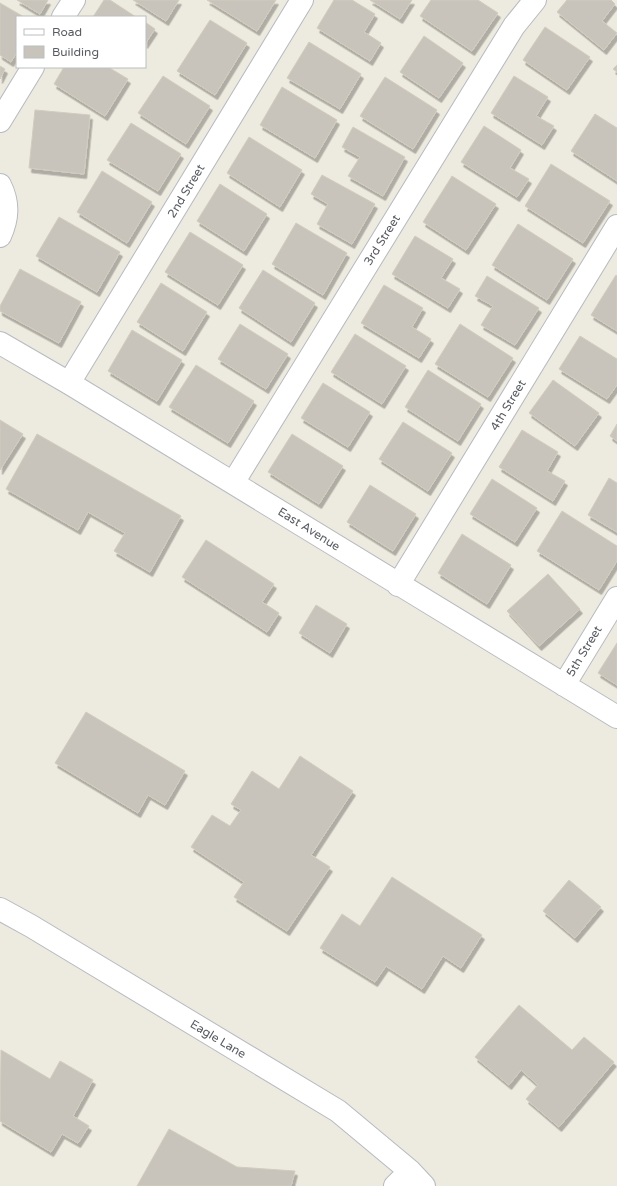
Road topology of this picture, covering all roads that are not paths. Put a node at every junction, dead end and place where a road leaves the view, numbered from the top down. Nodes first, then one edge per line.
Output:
1 (74, 0) edge
2 (302, 0) edge
3 (535, 0) edge
4 (64, 16) edge
5 (32, 68) edge
6 (0, 121) edge
7 (0, 185) edge
8 (617, 226) edge
9 (0, 236) edge
10 (0, 343) edge
11 (70, 383) junction
12 (233, 483) junction
13 (398, 585) junction
14 (617, 598) edge
15 (564, 685) junction
16 (617, 717) edge
17 (0, 909) edge
18 (410, 1181) edge

1 - 4 street
2 - 11 street, 2nd Street
3 - 12 street, 3rd Street
5 - 6 street
7 - 9 street
8 - 13 street, 4th Street
10 - 11 street, East Avenue
11 - 12 street, East Avenue
12 - 13 street, East Avenue
13 - 15 street, East Avenue
14 - 15 street, 5th Street
15 - 16 street, East Avenue
17 - 18 street, Eagle Lane

